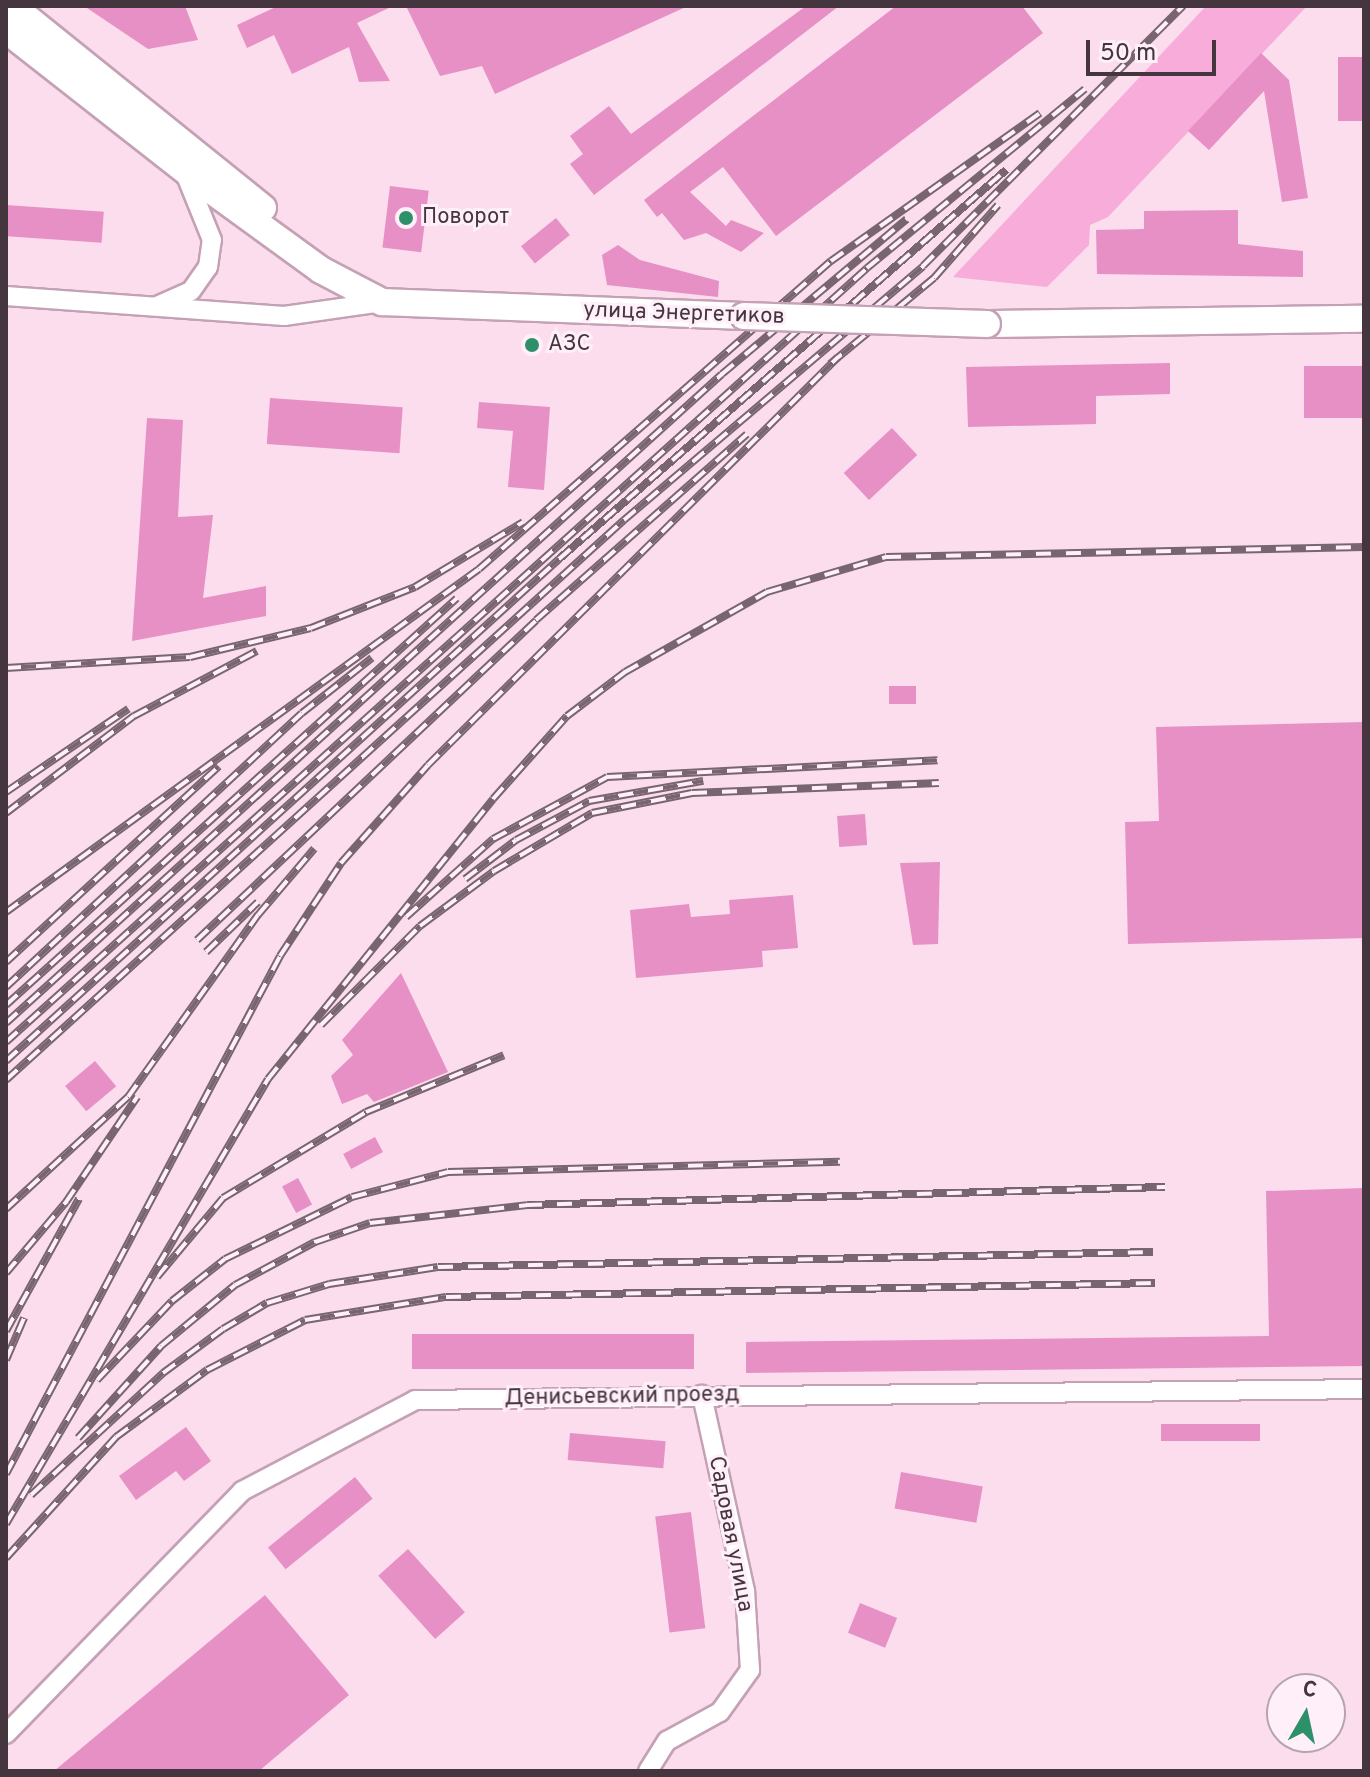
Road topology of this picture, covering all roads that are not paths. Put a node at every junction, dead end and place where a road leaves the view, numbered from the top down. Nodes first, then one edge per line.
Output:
1 (12, 6) edge
2 (6, 30) edge
3 (175, 160) junction
4 (6, 296) edge
5 (382, 302) junction
6 (126, 309) junction
7 (1364, 319) edge
8 (1364, 1389) edge
9 (702, 1395) junction
10 (6, 1734) edge
11 (648, 1771) edge

1 - 5 main road
2 - 3 main road
3 - 5 main road
3 - 6 street
4 - 6 street, улица Энергетиков
5 - 6 street, улица Энергетиков
5 - 7 main road, улица Энергетиков, bridge
8 - 9 street, Денисьевский проезд
9 - 10 street, Денисьевский проезд
9 - 11 street, Садовая улица

